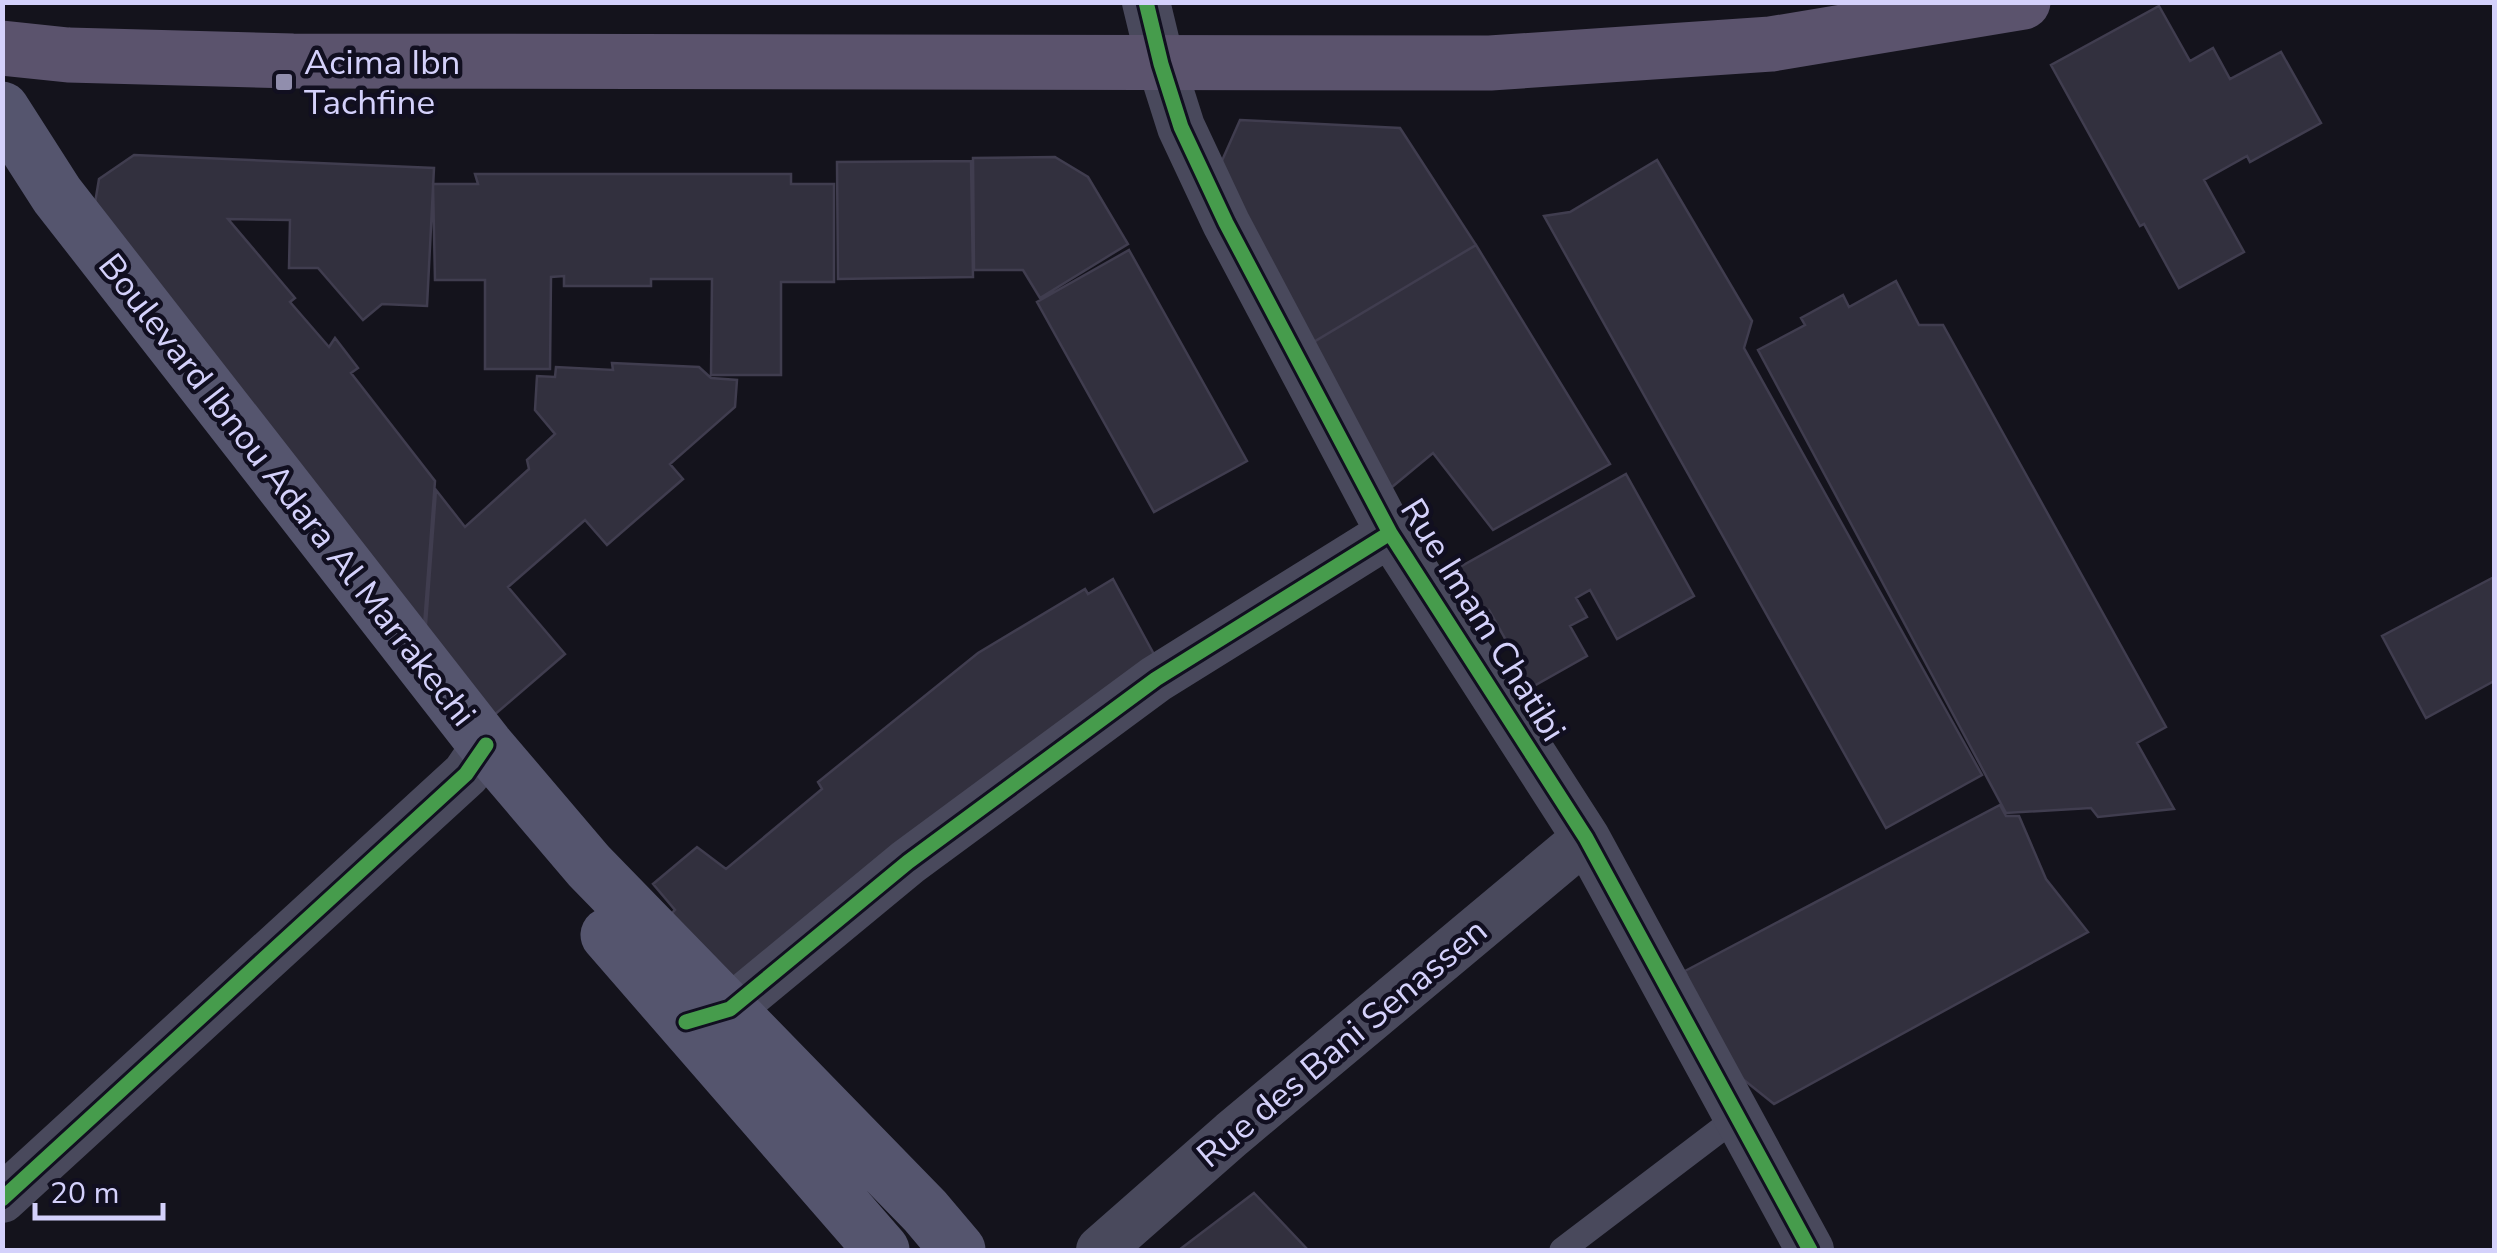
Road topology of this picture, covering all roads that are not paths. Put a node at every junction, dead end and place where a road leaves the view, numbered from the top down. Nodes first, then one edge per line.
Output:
1 (1146, 2) edge
2 (2023, 2) edge
3 (2, 48) edge
4 (1161, 64) junction
5 (2, 109) edge
6 (2, 180) edge
7 (1390, 534) junction
8 (476, 759) junction
9 (1586, 838) junction
10 (708, 1016) junction
11 (1738, 1117) junction
12 (2, 1200) edge
13 (941, 1231) edge
14 (879, 1249) edge
15 (1100, 1250) edge
16 (1562, 1250) edge
17 (1810, 1250) edge

1 - 4 street, Rue Imam Chatibi
2 - 4 main road
3 - 4 main road
4 - 7 street, Rue Imam Chatibi
5 - 8 main road, Boulevard Ibnou Adara Al Marrakechi
6 - 8 main road, Boulevard Ibnou Adara Al Marrakechi
7 - 9 street, Rue Imam Chatibi
7 - 10 street
8 - 10 main road, Boulevard Ibnou Adara Al Marrakechi
8 - 12 street
9 - 11 street, Rue Imam Chatibi
9 - 15 street, Rue des Bani Senassen
10 - 13 main road, Boulevard Ibnou Adara Al Marrakechi
10 - 14 main road, Boulevard Ibnou Adara Al Marrakechi
11 - 16 lane
11 - 17 street, Rue Imam Chatibi
13 - 14 street

